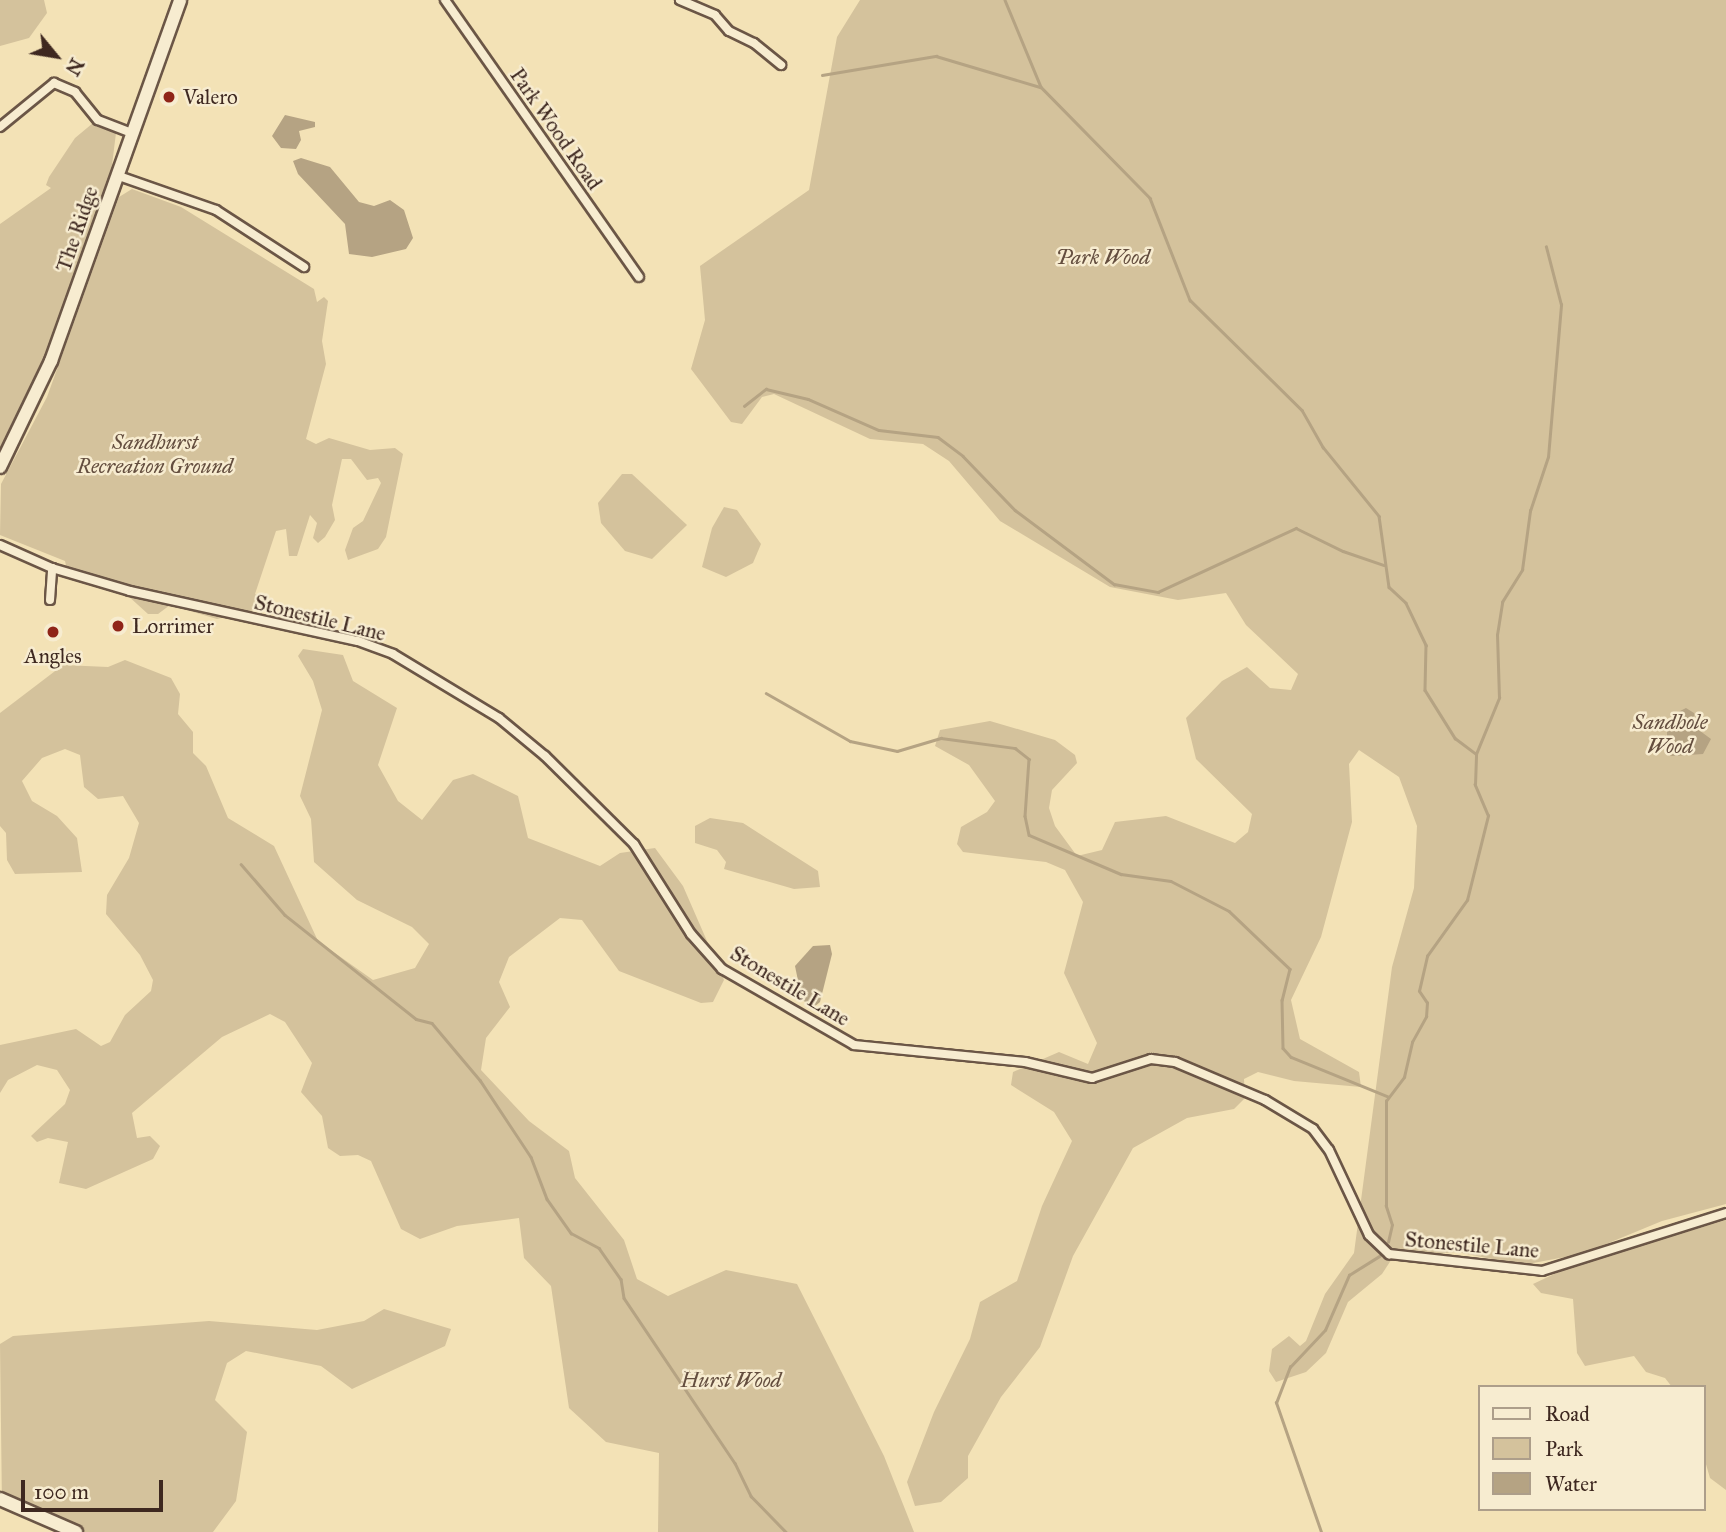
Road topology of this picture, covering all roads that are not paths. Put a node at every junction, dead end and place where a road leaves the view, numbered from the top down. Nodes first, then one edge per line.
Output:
1 (180, 0) edge
2 (445, 0) edge
3 (680, 0) edge
4 (781, 65) dead end
5 (0, 127) edge
6 (130, 132) junction
7 (116, 176) junction
8 (304, 267) dead end
9 (639, 277) dead end
10 (0, 467) edge
11 (0, 545) edge
12 (52, 568) junction
13 (50, 600) dead end
14 (1726, 1213) edge
15 (0, 1499) edge
16 (76, 1532) edge

1 - 6 main road, The Ridge
2 - 9 street, Park Wood Road
3 - 4 street
5 - 6 street
6 - 7 main road, The Ridge
7 - 8 street
7 - 10 main road, The Ridge
11 - 12 street, Stonestile Lane
12 - 13 street
12 - 14 street, Stonestile Lane
15 - 16 main road

